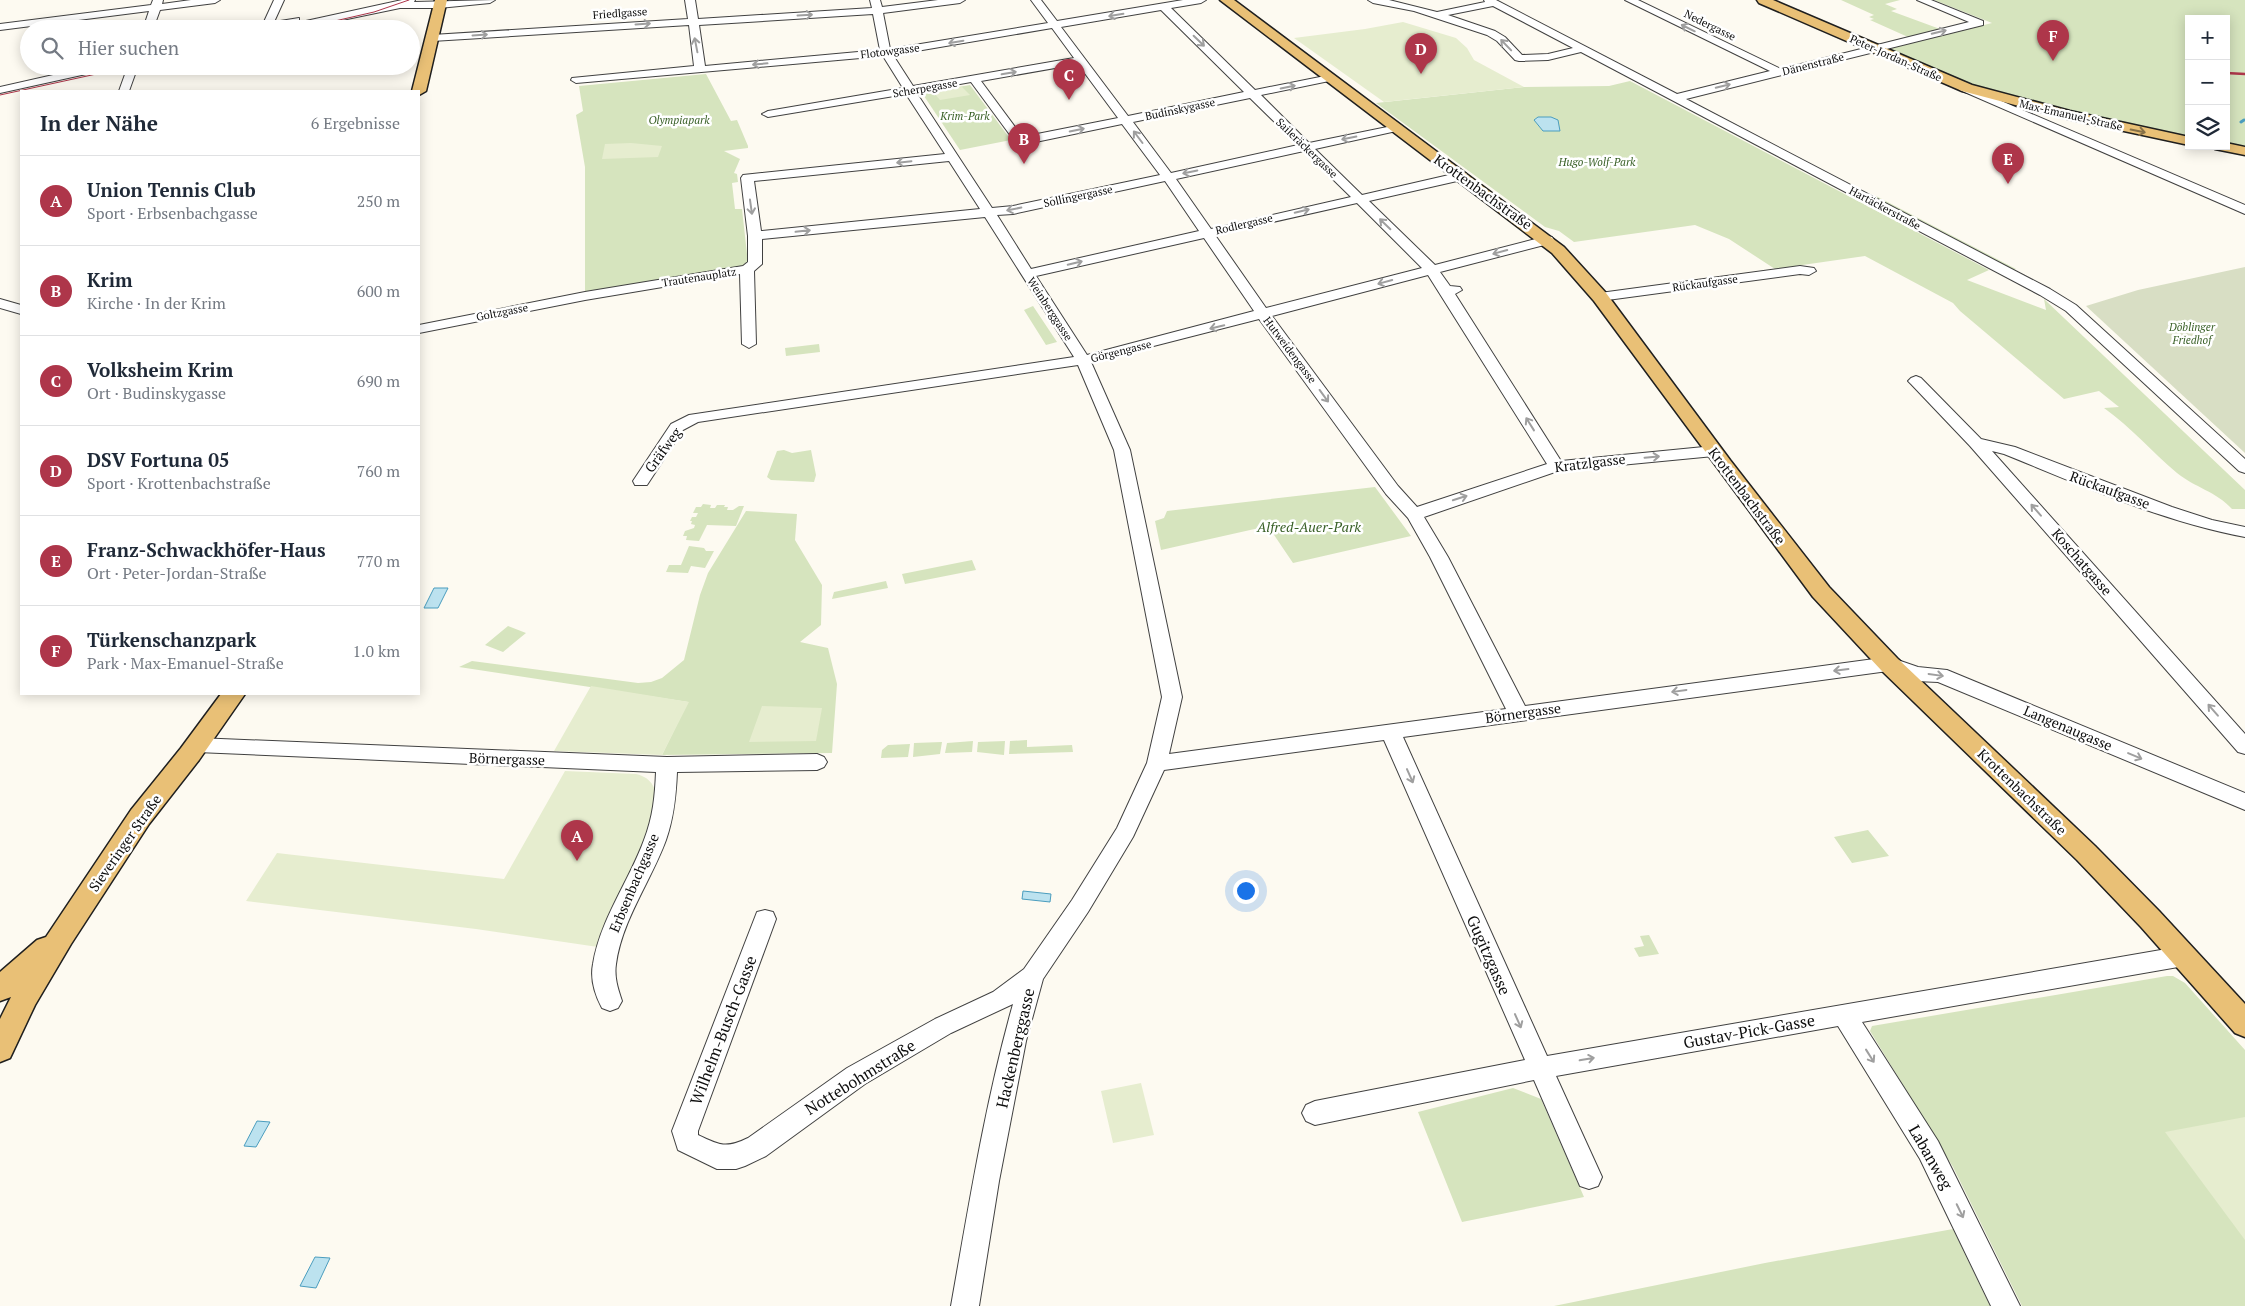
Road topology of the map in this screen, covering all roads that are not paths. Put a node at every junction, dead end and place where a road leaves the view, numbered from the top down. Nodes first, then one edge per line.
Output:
1 (215, 0) edge
2 (280, 0) edge
3 (410, 0) edge
4 (490, 0) edge
5 (690, 0) edge
6 (960, 0) edge
7 (1036, 0) edge
8 (1201, 0) edge
9 (1226, 0) edge
10 (1372, 0) edge
11 (1630, 0) edge
12 (1763, 0) edge
13 (1922, 0) edge
14 (1491, 1) edge
15 (440, 3) edge
16 (157, 4) edge
17 (400, 5) junction
18 (876, 5) edge
19 (1164, 7) junction
20 (370, 11) junction
21 (1438, 14) junction
22 (48, 20) edge
23 (151, 20) edge
24 (271, 20) edge
25 (300, 20) edge
26 (326, 20) edge
27 (691, 21) junction
28 (20, 24) edge
29 (1057, 25) junction
30 (0, 27) edge
31 (432, 38) junction
32 (1874, 48) junction
33 (1582, 49) junction
34 (886, 54) junction
35 (1518, 58) junction
36 (1082, 60) junction
37 (700, 69) junction
38 (1529, 70) dead end
39 (1780, 72) junction
40 (38, 75) edge
41 (68, 75) edge
42 (130, 75) edge
43 (1330, 78) junction
44 (974, 79) junction
45 (576, 80) dead end
46 (0, 83) edge
47 (1955, 84) joint
48 (0, 90) edge
49 (124, 90) edge
50 (419, 90) edge
51 (909, 90) junction
52 (1252, 94) junction
53 (1675, 98) junction
54 (2034, 112) junction
55 (768, 114) dead end
56 (1126, 120) junction
57 (1396, 128) junction
58 (2185, 139) edge
59 (1306, 147) junction
60 (2230, 148) edge
61 (2245, 151) edge
62 (952, 157) junction
63 (1462, 176) junction
64 (1168, 177) junction
65 (747, 178) joint
66 (1359, 198) junction
67 (2245, 210) edge
68 (988, 214) junction
69 (1208, 232) junction
70 (755, 236) junction
71 (1547, 240) junction
72 (747, 269) junction
73 (1432, 270) junction
74 (1809, 271) dead end
75 (1027, 274) junction
76 (585, 296) joint
77 (1600, 297) junction
78 (0, 303) edge
79 (20, 310) edge
80 (1264, 314) junction
81 (420, 328) edge
82 (748, 344) dead end
83 (1083, 360) junction
84 (1916, 381) dead end
85 (686, 421) joint
86 (1976, 442) junction
87 (1714, 451) junction
88 (1556, 466) junction
89 (2245, 468) edge
90 (641, 481) dead end
91 (1415, 515) junction
92 (2245, 532) edge
93 (1889, 664) junction
94 (232, 695) edge
95 (1519, 714) junction
96 (1391, 732) junction
97 (197, 745) junction
98 (2245, 747) edge
99 (817, 762) dead end
100 (1157, 763) junction
101 (667, 765) junction
102 (2245, 802) edge
103 (765, 919) dead end
104 (2184, 956) junction
105 (1032, 976) junction
106 (8, 994) edge
107 (610, 1001) dead end
108 (1844, 1015) junction
109 (2245, 1024) edge
110 (0, 1049) edge
111 (1539, 1068) junction
112 (1315, 1113) dead end
113 (686, 1142) joint
114 (1588, 1177) dead end
115 (965, 1306) edge
116 (2006, 1306) edge

1 - 16 street
2 - 24 street
3 - 17 street
4 - 15 street
5 - 27 street
6 - 18 street, Friedlgasse
7 - 29 street, Hutweidengasse
8 - 19 street, Flotowgasse
9 - 43 main road, Krottenbachstraße
10 - 21 street
39 -> 11 street, Nedergasse
12 - 32 main road, Peter-Jordan-Straße
32 -> 13 street, Dänenstraße
14 - 21 street
14 - 33 street, Hartäckerstraße
15 - 17 street
15 - 31 main road
16 - 22 street
16 - 23 street
17 - 20 street
27 -> 18 street, Friedlgasse
18 - 34 street, Weinberggasse
19 -> 29 street, Flotowgasse
19 -> 52 street, Saileräckergasse
20 - 25 street
20 - 26 street
35 -> 21 street
31 -> 27 street, Friedlgasse
37 -> 27 street
28 - 30 street
29 -> 34 street, Flotowgasse
29 - 36 street, Hutweidengasse
31 - 50 main road
32 - 39 street, Dänenstraße
32 - 47 main road, Peter-Jordan-Straße
33 - 35 street
33 - 53 street, Hartäckerstraße
34 -> 37 street, Flotowgasse
34 - 51 street, Weinberggasse
35 - 38 street
44 -> 36 street, Scherpegasse
36 - 56 street, Hutweidengasse
37 - 45 street, Flotowgasse
53 -> 39 street, Dänenstraße
40 - 46 street
41 - 48 street
42 - 49 street
52 -> 43 street, Budinskygasse
43 - 57 main road, Krottenbachstraße
44 - 51 street, Scherpegasse
44 -> 56 street, Budinskygasse
47 - 54 main road, Max-Emanuel-Straße
51 - 55 street, Scherpegasse
51 - 62 street, Weinberggasse
52 - 56 street, Budinskygasse
52 - 59 street, Saileräckergasse
53 - 89 street, Hartäckerstraße
54 -> 58 main road, Max-Emanuel-Straße
54 - 67 street
64 -> 56 street, Hutweidengasse
57 -> 59 street, Sollingergasse
57 - 63 main road, Krottenbachstraße
59 -> 64 street, Sollingergasse
59 - 66 street, Saileräckergasse
60 - 61 main road
62 -> 65 street
62 - 68 street, Weinberggasse
63 - 66 street, Rodlergasse
63 - 71 main road, Krottenbachstraße
64 -> 68 street, Sollingergasse
64 - 69 street, Hutweidengasse
65 -> 70 street, Trautenauplatz
69 -> 66 street, Rodlergasse
73 -> 66 street, Saileräckergasse
70 -> 68 street, Sollingergasse
68 - 75 street, Weinberggasse
75 -> 69 street, Rodlergasse
69 - 80 street, Hutweidengasse
70 - 72 street, Trautenauplatz
71 -> 73 street, Görgengasse
71 - 77 main road, Krottenbachstraße
72 - 76 street, Trautenauplatz
72 - 82 street
73 -> 80 street, Görgengasse
88 -> 73 street, Saileräckergasse
74 - 77 street, Rückaufgasse
75 - 83 street, Weinberggasse
76 - 81 street, Goltzgasse
77 - 87 main road, Krottenbachstraße
78 - 79 street
80 -> 83 street, Görgengasse
80 -> 91 street, Hutweidengasse
83 - 85 street, Görgengasse
83 - 100 street, Weinberggasse
84 - 86 street, Koschatgasse
85 - 90 street, Gräfweg
86 - 92 street, Rückaufgasse
98 -> 86 street, Koschatgasse
88 -> 87 street, Kratzlgasse
87 - 93 main road, Krottenbachstraße
91 -> 88 street, Kratzlgasse
91 - 95 street, Hutweidengasse
93 -> 95 street, Börnergasse
93 -> 102 street, Langenaugasse
93 - 104 main road, Krottenbachstraße
94 - 97 main road, Sieveringer Straße
95 - 96 street, Börnergasse
96 - 100 street, Börnergasse
96 -> 111 street, Gugitzgasse
97 - 101 street, Börnergasse
97 - 106 main road, Sieveringer Straße
99 - 101 street, Börnergasse
100 - 105 street, Hackenberggasse
101 - 107 street, Erbsenbachgasse
103 - 113 street, Wilhelm-Busch-Gasse
104 - 108 street, Gustav-Pick-Gasse
104 - 109 main road, Krottenbachstraße
105 - 113 street, Nottebohmstraße
105 - 115 street, Hackenberggasse
106 - 110 main road, Sieveringer Straße
111 -> 108 street, Gustav-Pick-Gasse
108 -> 116 street, Labanweg
111 - 112 street, Gustav-Pick-Gasse
111 - 114 street, Gugitzgasse

